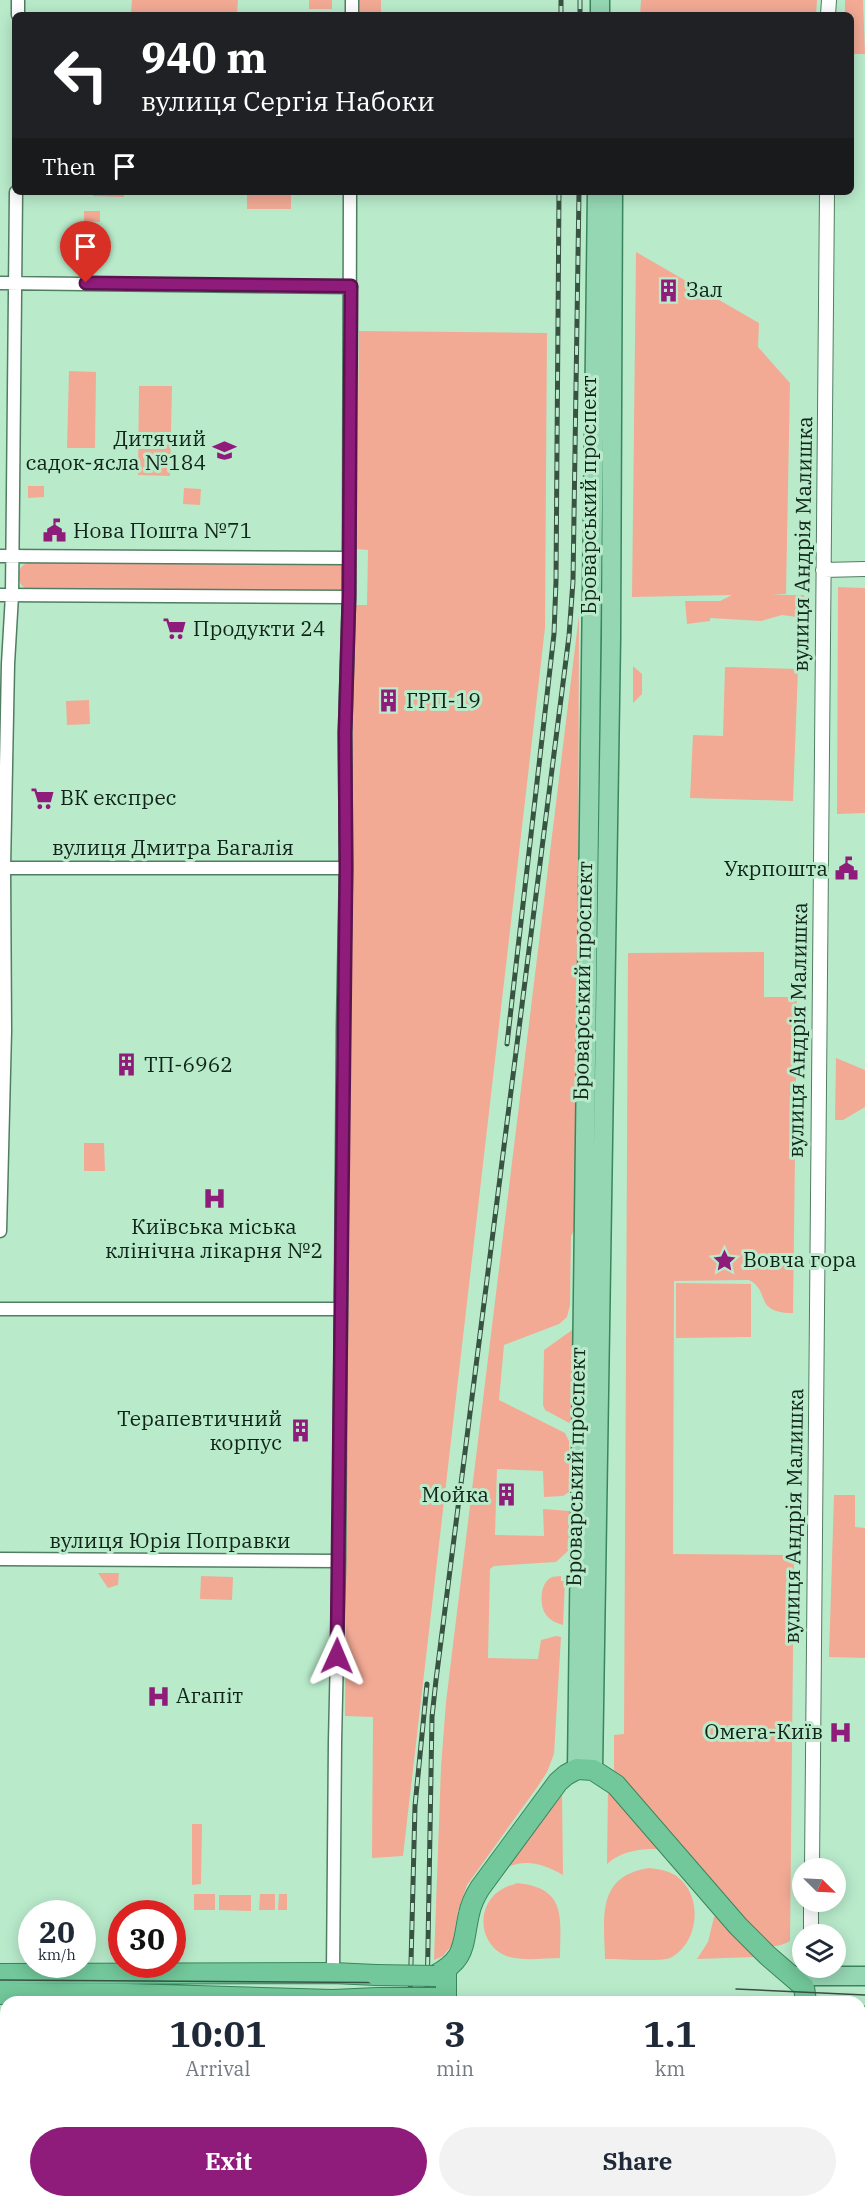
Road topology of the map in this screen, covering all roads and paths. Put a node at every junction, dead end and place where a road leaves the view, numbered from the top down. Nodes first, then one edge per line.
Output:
1 (16, 195) edge
2 (350, 195) edge
3 (597, 195) edge
4 (613, 195) edge
5 (827, 195) edge
6 (15, 282) junction
7 (0, 283) edge
8 (351, 286) junction
9 (6, 556) edge
10 (348, 558) junction
11 (865, 569) edge
12 (823, 570) junction
13 (6, 595) edge
14 (349, 597) junction
15 (2, 868) edge
16 (346, 868) junction
17 (0, 1231) edge
18 (0, 1309) edge
19 (341, 1309) junction
20 (0, 1559) edge
21 (339, 1561) junction
22 (585, 1770) junction
23 (812, 1858) edge
24 (792, 1967) edge
25 (333, 1973) junction
26 (441, 1973) junction
27 (0, 1974) edge
28 (846, 1975) edge
29 (865, 1976) edge
30 (805, 1978) edge
31 (0, 1994) edge
32 (186, 1996) edge
33 (440, 1996) edge
34 (805, 1996) edge

1 - 6 street
2 - 8 street
3 - 22 main road, Броварський проспект
4 - 22 main road, Броварський проспект
5 - 12 street, вулиця Андрія Малишка
6 - 7 street
6 - 8 street
6 - 9 street
8 - 10 street
9 - 10 street
9 - 13 street
10 - 14 street
11 - 12 street
12 - 23 street, вулиця Андрія Малишка
13 - 14 street
13 - 15 street
14 - 16 street
15 - 16 street, вулиця Дмитра Багалія
15 - 17 street
16 - 19 street
18 - 19 street
19 - 21 street
20 - 21 street, вулиця Юрія Поправки
21 - 25 street
22 - 24 highway
22 - 26 highway
25 - 26 highway, bridge
25 - 27 highway
26 - 33 highway
28 - 29 main road
30 - 34 highway
31 - 32 highway

